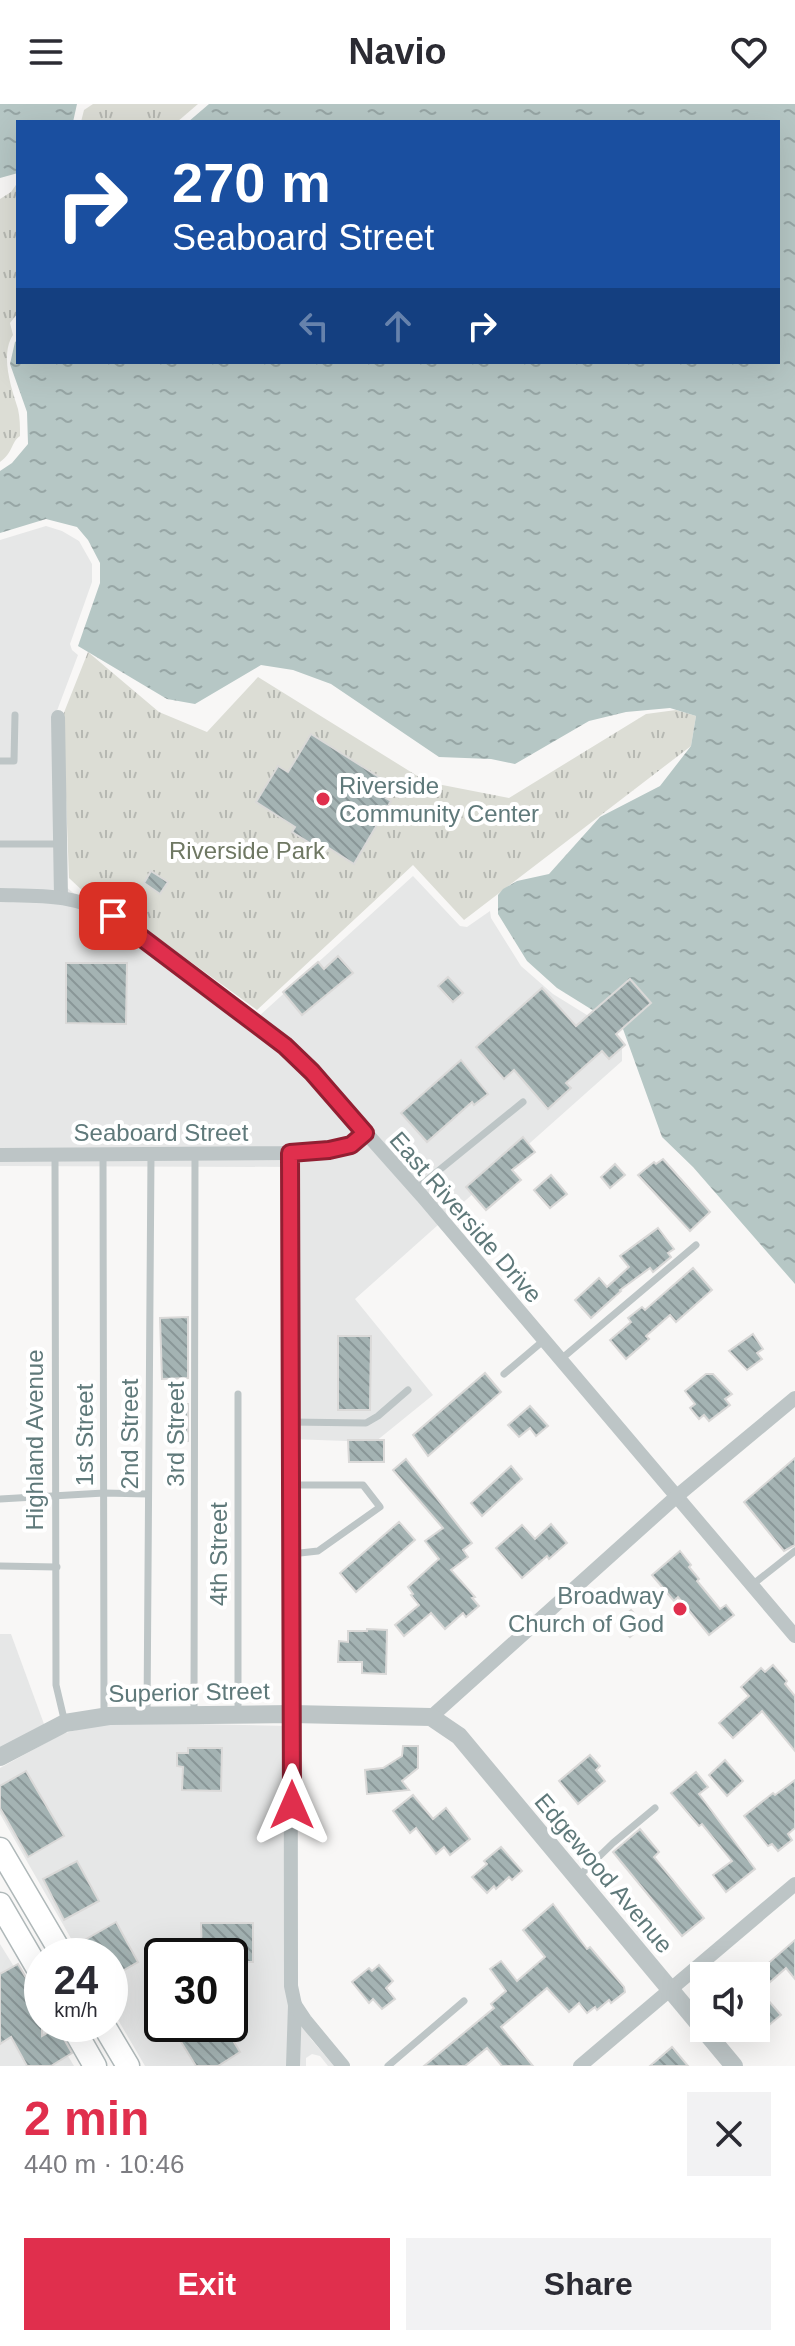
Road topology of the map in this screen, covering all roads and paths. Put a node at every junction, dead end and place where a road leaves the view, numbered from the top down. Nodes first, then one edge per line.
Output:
1 (15, 715) dead end
2 (58, 717) dead end
3 (0, 761) edge
4 (0, 844) edge
5 (60, 844) junction
6 (0, 895) edge
7 (61, 897) junction
8 (523, 1102) dead end
9 (365, 1133) junction
10 (290, 1153) junction
11 (103, 1154) junction
12 (151, 1154) junction
13 (195, 1154) junction
14 (0, 1155) edge
15 (55, 1155) junction
16 (416, 1189) junction
17 (696, 1245) dead end
18 (543, 1341) junction
19 (560, 1360) junction
20 (504, 1374) dead end
21 (408, 1390) dead end
22 (238, 1394) dead end
23 (795, 1398) edge
24 (290, 1422) junction
25 (292, 1485) junction
26 (104, 1493) junction
27 (148, 1494) junction
28 (677, 1496) junction
29 (56, 1497) junction
30 (0, 1499) edge
31 (795, 1551) edge
32 (291, 1554) junction
33 (0, 1566) edge
34 (57, 1567) junction
35 (752, 1585) junction
36 (795, 1636) edge
37 (147, 1714) junction
38 (194, 1714) junction
39 (292, 1714) junction
40 (238, 1715) junction
41 (104, 1716) junction
42 (431, 1717) junction
43 (65, 1723) junction
44 (0, 1757) edge
45 (655, 1808) dead end
46 (0, 1849) edge
47 (577, 1878) junction
48 (795, 1884) edge
49 (0, 1904) edge
50 (52, 1938) edge
51 (24, 1945) edge
52 (669, 1989) junction
53 (464, 2001) dead end
54 (295, 2005) junction
55 (81, 2042) edge
56 (114, 2042) edge
57 (95, 2066) edge
58 (128, 2066) edge
59 (293, 2066) edge
60 (343, 2066) edge
61 (388, 2066) edge
62 (580, 2066) edge
63 (734, 2066) edge

1 - 3 lane
2 - 5 street
4 - 5 lane
5 - 7 street
6 - 7 street, East Riverside Drive
7 - 9 street, East Riverside Drive
8 - 16 lane
9 - 10 street, Seaboard Street
9 - 16 street, East Riverside Drive
10 - 13 street, Seaboard Street
10 - 24 street
11 - 12 street, Seaboard Street
11 - 15 street, Seaboard Street
11 - 26 lane, 1st Street
12 - 13 street, Seaboard Street
12 - 27 lane, 2nd Street
13 - 38 lane, 3rd Street
14 - 15 street, Seaboard Street
15 - 29 lane, Highland Avenue
16 - 18 street, East Riverside Drive
17 - 19 lane
18 - 19 street, East Riverside Drive
18 - 20 lane
19 - 28 street, East Riverside Drive
21 - 24 lane
22 - 40 lane, 4th Street
23 - 28 street
24 - 25 street
25 - 32 street
25 - 32 lane
26 - 27 lane
26 - 29 lane
26 - 41 lane, 1st Street
27 - 37 lane, 2nd Street
28 - 35 street, East Riverside Drive
28 - 42 street
29 - 30 lane
29 - 34 lane, Highland Avenue
31 - 35 lane
32 - 39 street
33 - 34 lane
34 - 43 lane, Highland Avenue
35 - 36 street, East Riverside Drive
37 - 38 street, Superior Street
37 - 41 street, Superior Street
38 - 40 street, Superior Street
39 - 40 street, Superior Street
39 - 42 street, Superior Street
39 - 54 street
41 - 43 street, Superior Street
42 - 47 street, Edgewood Avenue
43 - 44 street, Superior Street
45 - 47 lane
46 - 50 main road
47 - 52 street, Edgewood Avenue
48 - 52 street
49 - 51 main road
52 - 62 street
52 - 63 street, Edgewood Avenue
53 - 61 lane
54 - 59 street
54 - 60 street
55 - 57 main road
56 - 58 main road

